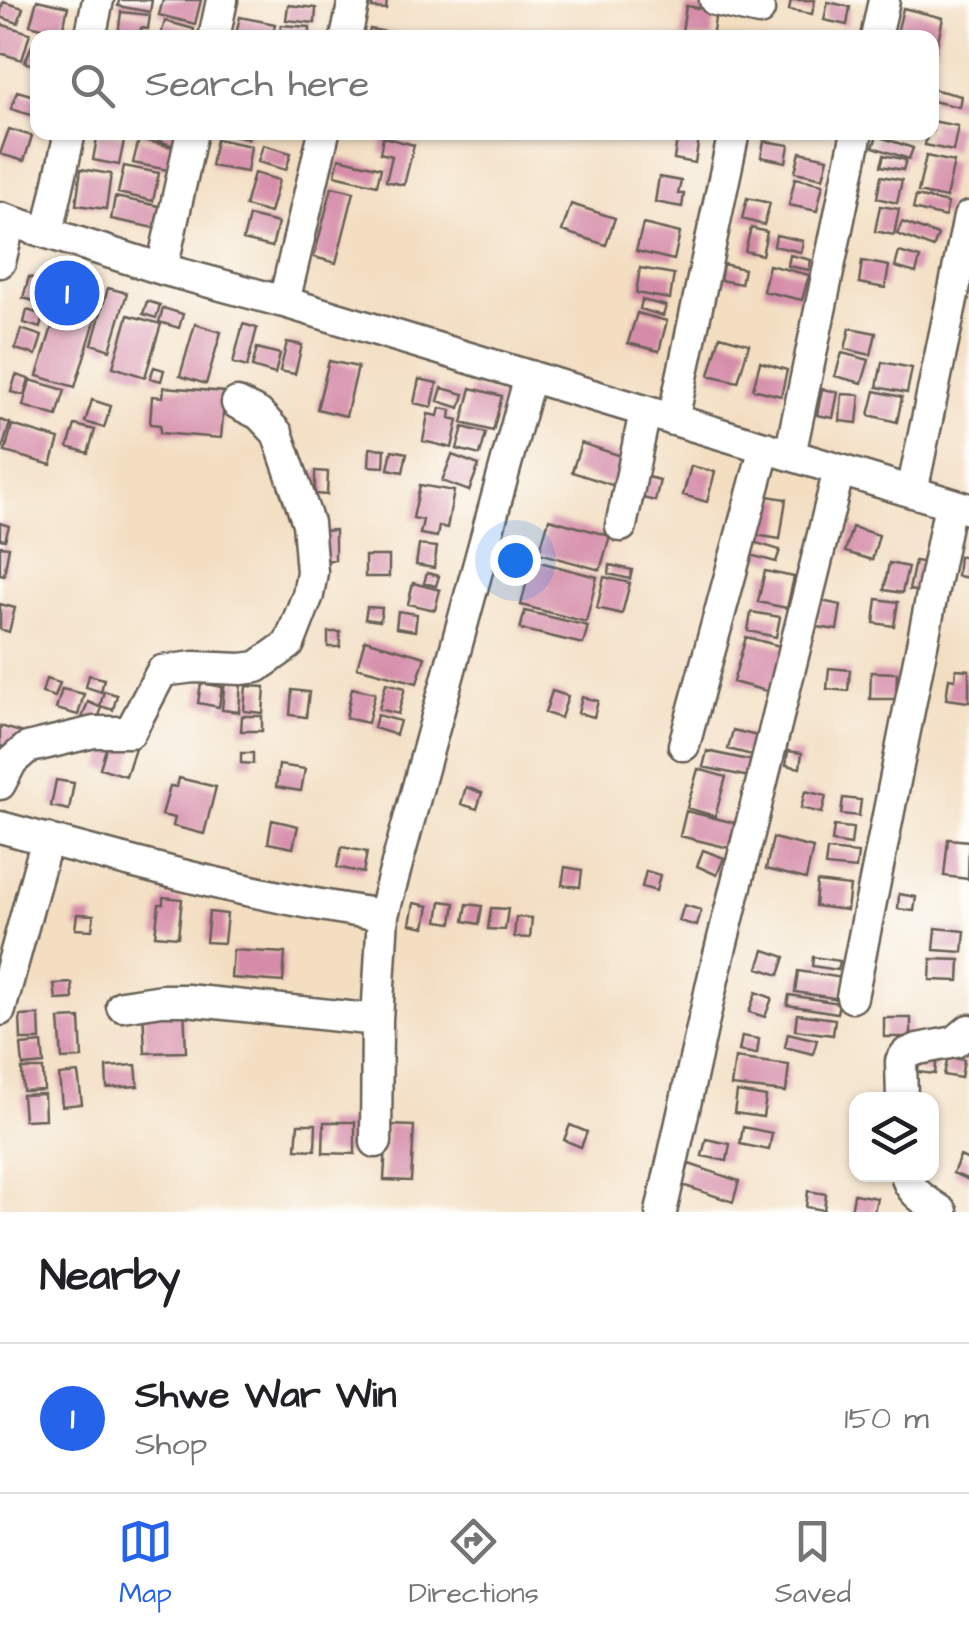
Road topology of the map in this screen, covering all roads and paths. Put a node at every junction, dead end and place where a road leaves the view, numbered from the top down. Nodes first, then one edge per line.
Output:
1 (98, 0) edge
2 (222, 0) edge
3 (354, 0) edge
4 (714, 0) edge
5 (884, 0) edge
6 (758, 16) edge
7 (92, 30) edge
8 (216, 30) edge
9 (348, 30) edge
10 (878, 30) edge
11 (68, 140) edge
12 (190, 140) edge
13 (322, 140) edge
14 (732, 140) edge
15 (855, 140) edge
16 (969, 217) edge
17 (5, 219) edge
18 (48, 232) junction
19 (0, 262) edge
20 (162, 269) junction
21 (284, 302) junction
22 (530, 376) junction
23 (237, 402) dead end
24 (659, 416) junction
25 (777, 451) junction
26 (839, 470) junction
27 (912, 492) junction
28 (959, 507) edge
29 (621, 526) dead end
30 (684, 746) dead end
31 (0, 784) edge
32 (0, 827) edge
33 (47, 840) junction
34 (383, 916) junction
35 (852, 998) dead end
36 (122, 1006) dead end
37 (0, 1010) edge
38 (378, 1020) junction
39 (969, 1030) edge
40 (902, 1092) edge
41 (376, 1142) dead end
42 (908, 1182) edge
43 (660, 1212) edge
44 (942, 1212) edge

1 - 7 street
2 - 8 street
3 - 9 street
4 - 6 street
5 - 10 street
11 - 18 street
12 - 20 street
13 - 21 street
14 - 24 street
15 - 25 street
16 - 27 street
17 - 18 street
17 - 19 street
18 - 20 street
20 - 21 street
21 - 22 street
22 - 24 street
22 - 34 street
23 - 31 street
24 - 25 street
24 - 29 street
25 - 26 street
25 - 30 street
26 - 27 street
26 - 43 street
27 - 28 street
28 - 35 street
32 - 33 street
33 - 34 street
33 - 37 street
34 - 38 street
36 - 38 street
38 - 41 street
39 - 40 street
42 - 44 street

